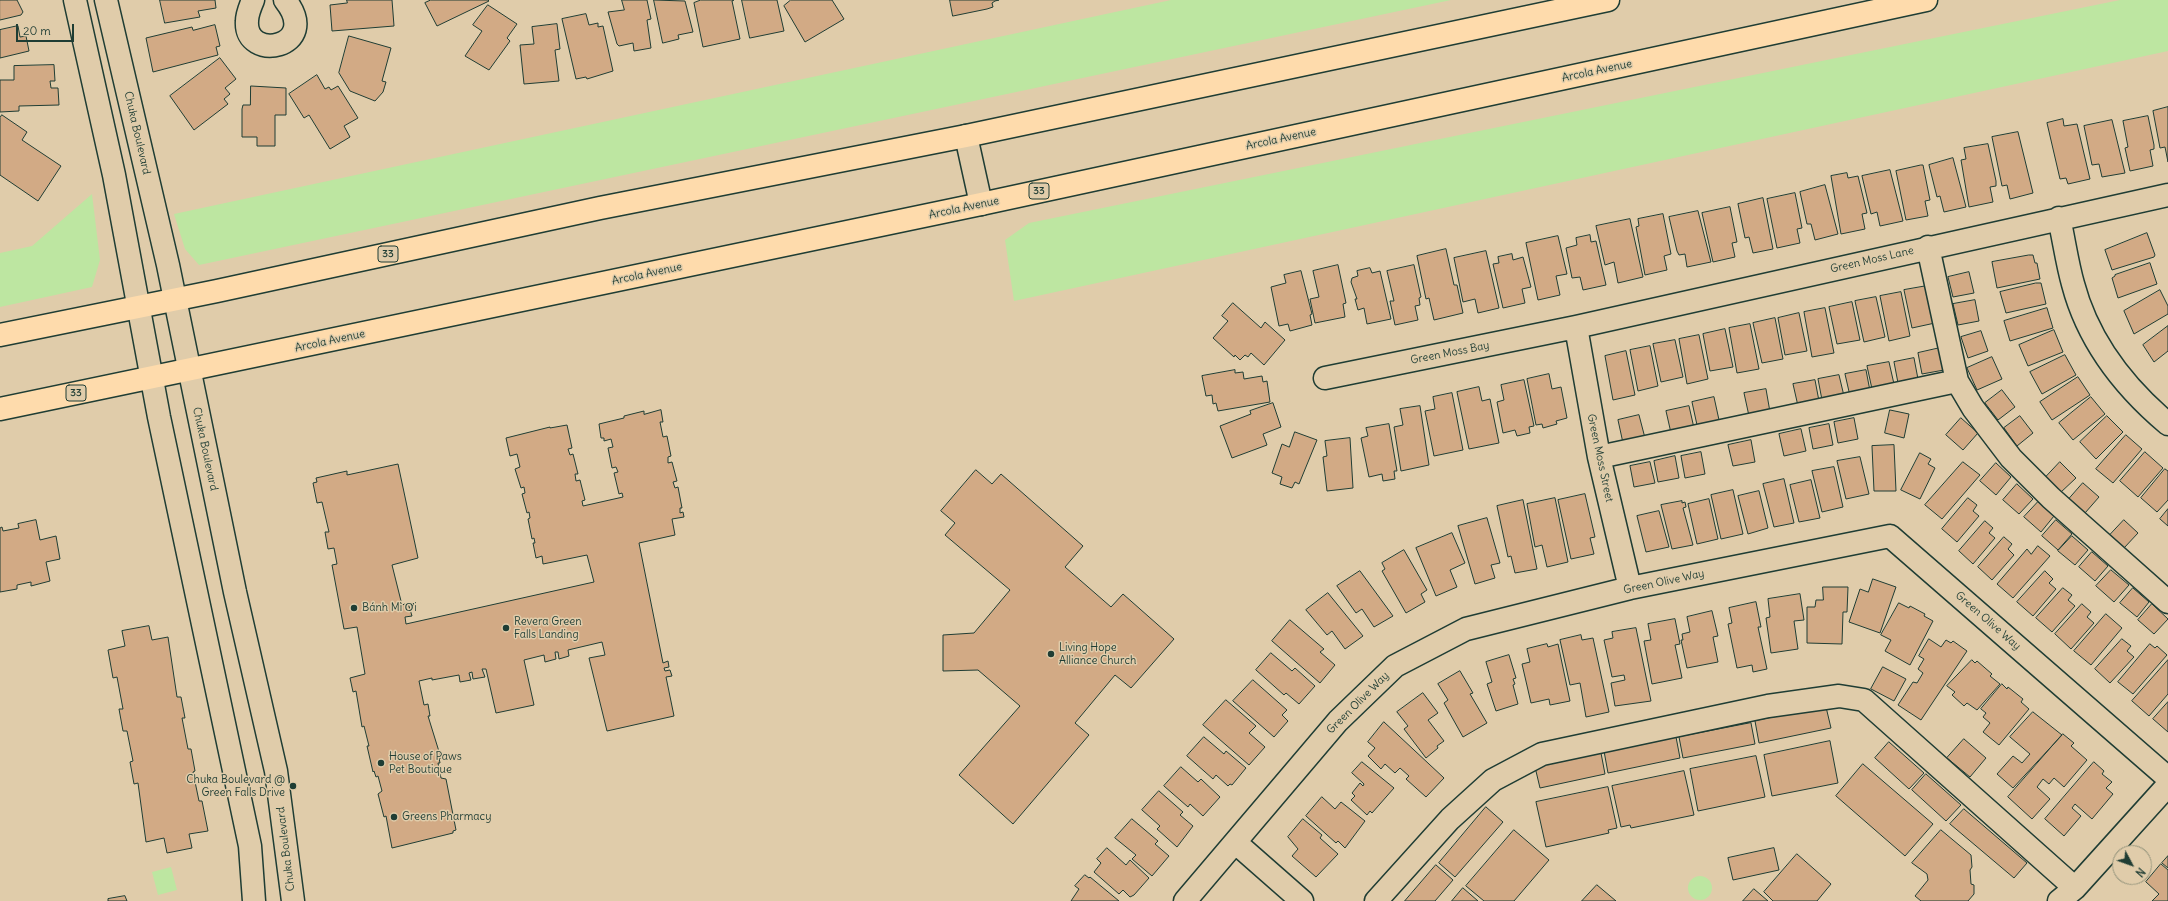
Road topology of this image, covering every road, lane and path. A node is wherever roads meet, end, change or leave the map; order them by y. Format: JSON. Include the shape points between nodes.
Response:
{"nodes":[{"id":1,"x":75,"y":0,"type":"edge"},
{"id":2,"x":106,"y":0,"type":"edge"},
{"id":3,"x":253,"y":0,"type":"edge"},
{"id":4,"x":285,"y":0,"type":"edge"},
{"id":5,"x":1608,"y":0,"type":"edge"},
{"id":6,"x":1926,"y":0,"type":"edge"},
{"id":7,"x":966,"y":136,"type":"junction"},
{"id":8,"x":2168,"y":195,"type":"edge"},
{"id":9,"x":981,"y":204,"type":"junction"},
{"id":10,"x":2059,"y":218,"type":"junction"},
{"id":11,"x":1928,"y":247,"type":"junction"},
{"id":12,"x":175,"y":299,"type":"junction"},
{"id":13,"x":138,"y":306,"type":"junction"},
{"id":14,"x":1576,"y":327,"type":"junction"},
{"id":15,"x":0,"y":335,"type":"edge"},
{"id":16,"x":189,"y":370,"type":"junction"},
{"id":17,"x":152,"y":378,"type":"junction"},
{"id":18,"x":1325,"y":378,"type":"dead end"},
{"id":19,"x":1956,"y":381,"type":"junction"},
{"id":20,"x":0,"y":409,"type":"edge"},
{"id":21,"x":2168,"y":424,"type":"edge"},
{"id":22,"x":1598,"y":457,"type":"junction"},
{"id":23,"x":1630,"y":588,"type":"junction"},
{"id":24,"x":2168,"y":602,"type":"edge"},
{"id":25,"x":2168,"y":778,"type":"edge"},
{"id":26,"x":2168,"y":785,"type":"edge"},
{"id":27,"x":1236,"y":843,"type":"junction"},
{"id":28,"x":2067,"y":894,"type":"edge"},
{"id":29,"x":254,"y":901,"type":"edge"},
{"id":30,"x":292,"y":901,"type":"edge"},
{"id":31,"x":1185,"y":901,"type":"edge"},
{"id":32,"x":1302,"y":901,"type":"edge"},
{"id":33,"x":1376,"y":901,"type":"edge"}],
"edges":[{"from":1,"to":13,"type":"street","via":[[114,175]]},
{"from":2,"to":12,"type":"street","name":"Chuka Boulevard"},
{"from":3,"to":4,"type":"street","via":[[247,22],[248,31],[259,44],[270,46],[283,44],[294,31],[294,14]]},
{"from":5,"to":7,"type":"main road","number":"33"},
{"from":6,"to":9,"type":"main road","name":"Arcola Avenue","number":"33"},
{"from":7,"to":9,"type":"street"},
{"from":7,"to":12,"type":"main road","number":"33","via":[[600,208]]},
{"from":8,"to":10,"type":"street","name":"Green Moss Lane"},
{"from":9,"to":16,"type":"main road","name":"Arcola Avenue","number":"33"},
{"from":10,"to":11,"type":"street","name":"Green Moss Lane"},
{"from":10,"to":21,"type":"street","via":[[2073,285],[2102,352],[2122,380],[2148,408]]},
{"from":11,"to":14,"type":"street","name":"Green Moss Lane"},
{"from":11,"to":19,"type":"street"},
{"from":12,"to":13,"type":"main road","number":"33"},
{"from":12,"to":16,"type":"street","name":"Chuka Boulevard"},
{"from":13,"to":15,"type":"main road","number":"33"},
{"from":13,"to":17,"type":"street"},
{"from":14,"to":18,"type":"street","name":"Green Moss Bay"},
{"from":14,"to":22,"type":"street","name":"Green Moss Street"},
{"from":16,"to":17,"type":"main road","name":"Arcola Avenue","number":"33"},
{"from":16,"to":30,"type":"street","name":"Chuka Boulevard","via":[[276,771]]},
{"from":17,"to":20,"type":"main road","name":"Arcola Avenue","number":"33"},
{"from":17,"to":29,"type":"street","via":[[195,594],[250,846]]},
{"from":19,"to":22,"type":"street"},
{"from":19,"to":24,"type":"street","via":[[2011,458],[2050,498]]},
{"from":22,"to":23,"type":"street","name":"Green Moss Street"},
{"from":23,"to":25,"type":"street","name":"Green Olive Way","via":[[1890,536]]},
{"from":23,"to":27,"type":"street","name":"Green Olive Way","via":[[1466,629],[1395,666],[1338,721]]},
{"from":26,"to":28,"type":"street"},
{"from":27,"to":31,"type":"street","name":"Green Olive Way"},
{"from":27,"to":32,"type":"street"},
{"from":28,"to":33,"type":"street","via":[[1864,700],[1839,696],[1768,706],[1542,754],[1493,780],[1450,819]]}]}
